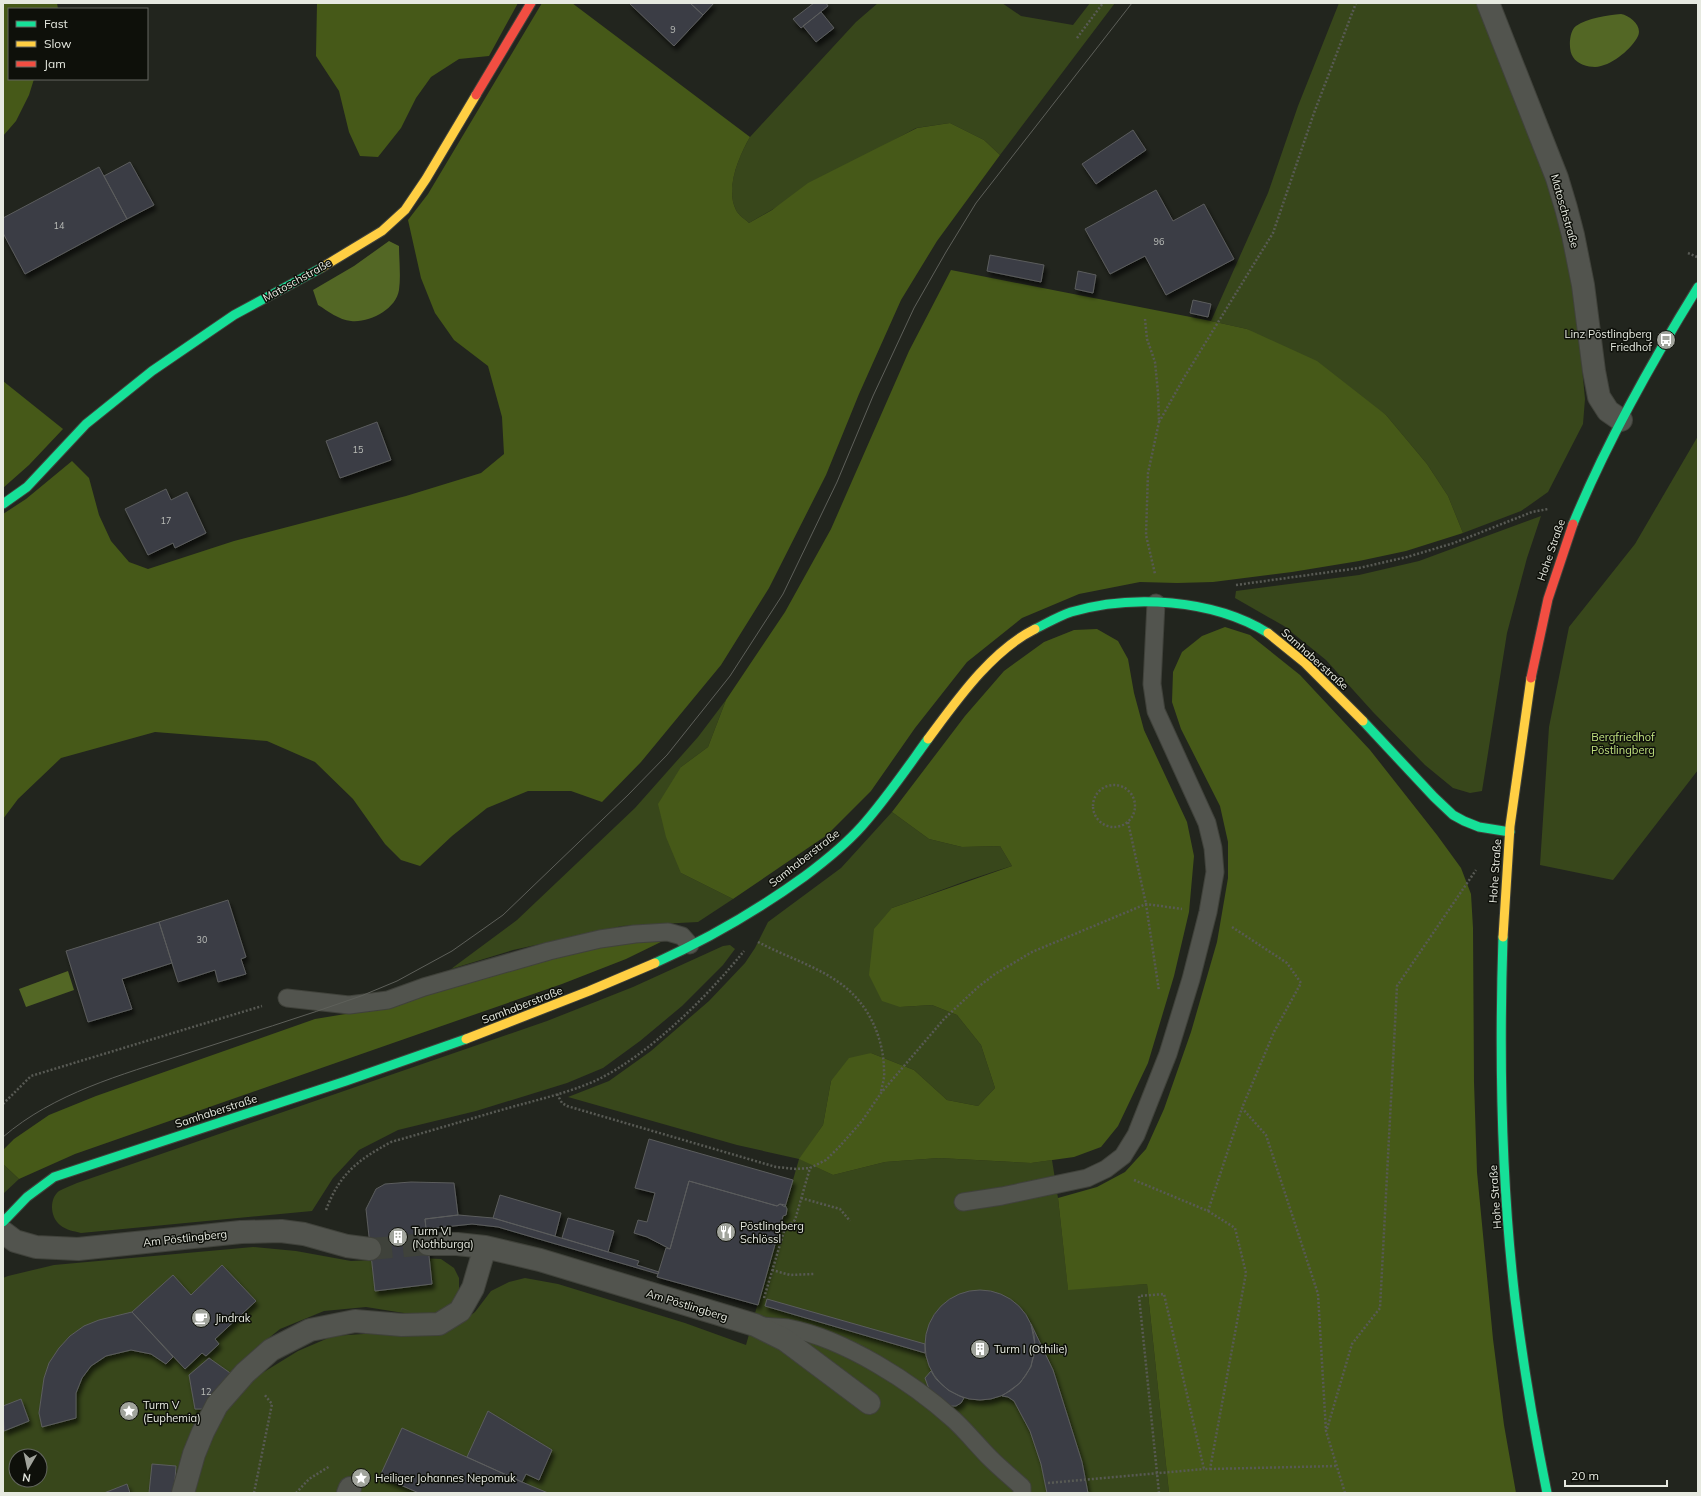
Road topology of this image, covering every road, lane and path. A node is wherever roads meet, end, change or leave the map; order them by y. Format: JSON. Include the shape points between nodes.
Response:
{"nodes":[{"id":1,"x":531,"y":3,"type":"edge"},
{"id":2,"x":1103,"y":3,"type":"edge"},
{"id":3,"x":1356,"y":3,"type":"edge"},
{"id":4,"x":1488,"y":3,"type":"edge"},
{"id":5,"x":1077,"y":38,"type":"dead end"},
{"id":6,"x":1688,"y":253,"type":"dead end"},
{"id":7,"x":1698,"y":258,"type":"edge"},
{"id":8,"x":1698,"y":287,"type":"edge"},
{"id":9,"x":1145,"y":319,"type":"dead end"},
{"id":10,"x":1621,"y":420,"type":"junction"},
{"id":11,"x":1159,"y":422,"type":"junction"},
{"id":12,"x":3,"y":504,"type":"edge"},
{"id":13,"x":1552,"y":509,"type":"dead end"},
{"id":14,"x":1230,"y":586,"type":"dead end"},
{"id":15,"x":1156,"y":603,"type":"junction"},
{"id":16,"x":1128,"y":822,"type":"junction"},
{"id":17,"x":1510,"y":832,"type":"junction"},
{"id":18,"x":1480,"y":866,"type":"dead end"},
{"id":19,"x":1146,"y":904,"type":"junction"},
{"id":20,"x":1208,"y":912,"type":"junction"},
{"id":21,"x":738,"y":920,"type":"junction"},
{"id":22,"x":752,"y":939,"type":"junction"},
{"id":23,"x":690,"y":945,"type":"junction"},
{"id":24,"x":288,"y":998,"type":"joint"},
{"id":25,"x":1160,"y":999,"type":"dead end"},
{"id":26,"x":881,"y":1092,"type":"junction"},
{"id":27,"x":557,"y":1094,"type":"junction"},
{"id":28,"x":3,"y":1104,"type":"edge"},
{"id":29,"x":1242,"y":1108,"type":"junction"},
{"id":30,"x":810,"y":1168,"type":"junction"},
{"id":31,"x":1106,"y":1169,"type":"junction"},
{"id":32,"x":801,"y":1198,"type":"junction"},
{"id":33,"x":963,"y":1202,"type":"dead end"},
{"id":34,"x":1208,"y":1211,"type":"junction"},
{"id":35,"x":850,"y":1221,"type":"dead end"},
{"id":36,"x":3,"y":1222,"type":"edge"},
{"id":37,"x":3,"y":1232,"type":"edge"},
{"id":38,"x":318,"y":1237,"type":"junction"},
{"id":39,"x":428,"y":1244,"type":"tunnel mouth"},
{"id":40,"x":485,"y":1246,"type":"junction"},
{"id":41,"x":370,"y":1249,"type":"tunnel mouth"},
{"id":42,"x":772,"y":1270,"type":"junction"},
{"id":43,"x":814,"y":1274,"type":"dead end"},
{"id":44,"x":758,"y":1315,"type":"junction"},
{"id":45,"x":262,"y":1393,"type":"dead end"},
{"id":46,"x":869,"y":1404,"type":"dead end"},
{"id":47,"x":1326,"y":1431,"type":"junction"},
{"id":48,"x":1337,"y":1466,"type":"junction"},
{"id":49,"x":323,"y":1468,"type":"dead end"},
{"id":50,"x":1204,"y":1469,"type":"junction"},
{"id":51,"x":1210,"y":1469,"type":"junction"},
{"id":52,"x":1157,"y":1474,"type":"junction"},
{"id":53,"x":1022,"y":1490,"type":"edge"},
{"id":54,"x":183,"y":1493,"type":"edge"},
{"id":55,"x":254,"y":1493,"type":"edge"},
{"id":56,"x":296,"y":1493,"type":"edge"},
{"id":57,"x":1159,"y":1493,"type":"edge"},
{"id":58,"x":1345,"y":1493,"type":"edge"},
{"id":59,"x":1547,"y":1493,"type":"edge"}],
"edges":[{"from":1,"to":12,"type":"street","name":"Matoschstraße","via":[[405,210],[382,231],[332,262],[234,315],[152,371],[86,424],[27,487]]},
{"from":2,"to":5,"type":"path"},
{"from":3,"to":11,"type":"path","via":[[1314,113],[1273,233]]},
{"from":4,"to":10,"type":"street","name":"Matoschstraße","via":[[1557,178],[1574,235],[1599,397],[1608,411]]},
{"from":6,"to":7,"type":"path"},
{"from":8,"to":10,"type":"street","name":"Hohe Straße"},
{"from":9,"to":11,"type":"path","via":[[1147,339],[1154,362]]},
{"from":10,"to":17,"type":"street","name":"Hohe Straße","via":[[1576,516],[1548,599],[1528,691]]},
{"from":11,"to":15,"type":"path","via":[[1148,473],[1146,535],[1155,573]]},
{"from":13,"to":14,"type":"path","via":[[1532,512],[1454,543],[1400,559],[1359,568]]},
{"from":15,"to":17,"type":"street","name":"Samhaberstraße","via":[[1209,609],[1242,619],[1275,637],[1316,673],[1444,808],[1473,826]]},
{"from":15,"to":20,"type":"lane","via":[[1152,684],[1156,710],[1207,823],[1215,872]]},
{"from":15,"to":21,"type":"street","name":"Samhaberstraße","via":[[1092,607],[1059,616],[1022,636],[988,666],[956,702],[859,829],[827,858]]},
{"from":16,"to":16,"type":"path","via":[[1136,806],[1131,792],[1112,785],[1099,791],[1093,802],[1098,821],[1110,827]]},
{"from":16,"to":19,"type":"path"},
{"from":17,"to":59,"type":"street","name":"Hohe Straße","via":[[1501,996],[1507,1199],[1521,1342]]},
{"from":18,"to":47,"type":"path","via":[[1397,986],[1380,1308],[1352,1344]]},
{"from":19,"to":20,"type":"path"},
{"from":19,"to":25,"type":"path"},
{"from":19,"to":26,"type":"path","via":[[1032,952],[995,974],[944,1019]]},
{"from":20,"to":29,"type":"path","via":[[1287,963],[1300,983],[1274,1032]]},
{"from":20,"to":31,"type":"lane","via":[[1168,1054],[1136,1135],[1122,1156]]},
{"from":21,"to":22,"type":"path"},
{"from":21,"to":23,"type":"street","name":"Samhaberstraße"},
{"from":22,"to":26,"type":"path","via":[[818,970],[845,987],[865,1008],[882,1046],[884,1072]]},
{"from":22,"to":27,"type":"path","via":[[724,976],[685,1015],[648,1045],[622,1065],[596,1080]]},
{"from":23,"to":24,"type":"lane","via":[[682,936],[668,932],[635,934],[549,951],[388,1000],[349,1005]]},
{"from":23,"to":36,"type":"street","name":"Samhaberstraße","via":[[626,977],[446,1048],[54,1176],[36,1187]]},
{"from":24,"to":28,"type":"path","via":[[31,1076]]},
{"from":26,"to":30,"type":"path","via":[[862,1121],[840,1146],[826,1160]]},
{"from":27,"to":30,"type":"path","via":[[564,1105],[776,1167]]},
{"from":27,"to":38,"type":"path","via":[[391,1142],[371,1153],[352,1167],[336,1186]]},
{"from":29,"to":34,"type":"path"},
{"from":29,"to":47,"type":"path","via":[[1266,1135],[1318,1294]]},
{"from":30,"to":32,"type":"path"},
{"from":31,"to":33,"type":"lane","via":[[1087,1178]]},
{"from":31,"to":34,"type":"path"},
{"from":32,"to":35,"type":"path","via":[[840,1209]]},
{"from":32,"to":42,"type":"path","via":[[795,1220],[785,1228]]},
{"from":34,"to":51,"type":"path","via":[[1235,1228],[1246,1273]]},
{"from":37,"to":38,"type":"street","name":"Am Pöstlingberg","via":[[15,1241],[36,1247],[78,1249],[241,1232],[282,1231]]},
{"from":38,"to":41,"type":"street","name":"Am Pöstlingberg","via":[[347,1246]]},
{"from":39,"to":40,"type":"street","name":"Am Pöstlingberg"},
{"from":40,"to":44,"type":"street","name":"Am Pöstlingberg"},
{"from":40,"to":54,"type":"street","via":[[474,1288],[460,1311],[439,1324],[402,1325],[355,1321],[310,1330],[271,1350],[245,1373],[217,1405],[194,1454]]},
{"from":42,"to":43,"type":"path","via":[[790,1275]]},
{"from":42,"to":44,"type":"path"},
{"from":44,"to":46,"type":"street","name":"Am Pöstlingberg","via":[[785,1340]]},
{"from":44,"to":53,"type":"lane","via":[[788,1328],[830,1341],[868,1359],[932,1401]]},
{"from":45,"to":55,"type":"path","via":[[272,1404]]},
{"from":47,"to":48,"type":"path"},
{"from":48,"to":51,"type":"path"},
{"from":48,"to":58,"type":"path"},
{"from":49,"to":56,"type":"path"},
{"from":50,"to":51,"type":"path"},
{"from":50,"to":52,"type":"path"},
{"from":50,"to":52,"type":"path","via":[[1164,1294],[1139,1296]]},
{"from":52,"to":53,"type":"path","via":[[1085,1478]]},
{"from":52,"to":57,"type":"path"}]}
